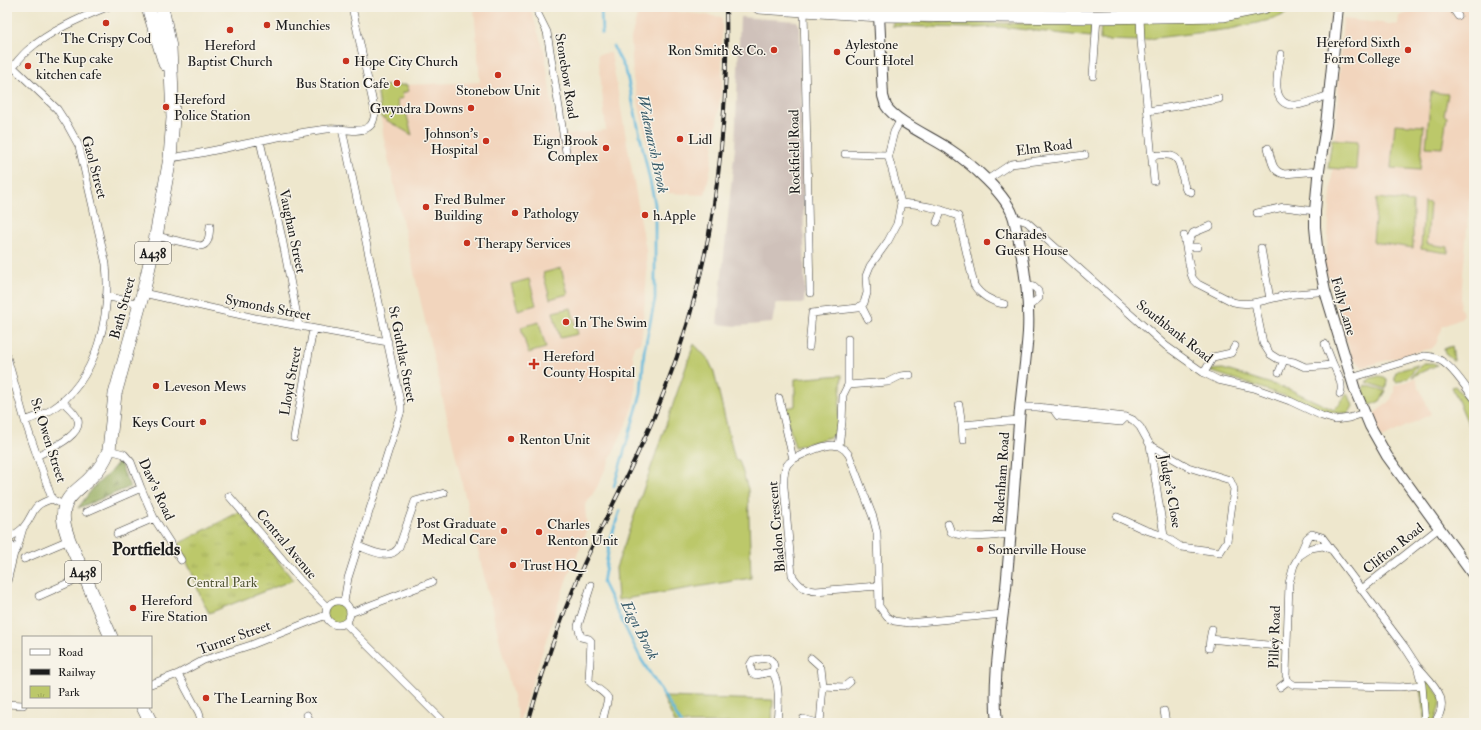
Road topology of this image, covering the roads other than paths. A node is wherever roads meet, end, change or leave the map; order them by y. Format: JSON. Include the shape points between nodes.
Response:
{"nodes":[{"id":1,"x":107,"y":7,"type":"edge"},
{"id":2,"x":148,"y":7,"type":"edge"},
{"id":3,"x":162,"y":7,"type":"edge"},
{"id":4,"x":352,"y":7,"type":"edge"},
{"id":5,"x":536,"y":7,"type":"edge"},
{"id":6,"x":760,"y":7,"type":"edge"},
{"id":7,"x":1264,"y":7,"type":"edge"},
{"id":8,"x":1338,"y":7,"type":"edge"},
{"id":9,"x":1452,"y":7,"type":"edge"},
{"id":10,"x":776,"y":8,"type":"edge"},
{"id":11,"x":801,"y":9,"type":"edge"},
{"id":12,"x":887,"y":12,"type":"edge"},
{"id":13,"x":1458,"y":16,"type":"dead end"},
{"id":14,"x":1097,"y":17,"type":"junction"},
{"id":15,"x":1140,"y":17,"type":"junction"},
{"id":16,"x":1281,"y":54,"type":"dead end"},
{"id":17,"x":13,"y":67,"type":"junction"},
{"id":18,"x":7,"y":73,"type":"edge"},
{"id":19,"x":1093,"y":76,"type":"dead end"},
{"id":20,"x":172,"y":89,"type":"junction"},
{"id":21,"x":1329,"y":95,"type":"junction"},
{"id":22,"x":1219,"y":99,"type":"dead end"},
{"id":23,"x":1148,"y":111,"type":"junction"},
{"id":24,"x":901,"y":119,"type":"junction"},
{"id":25,"x":342,"y":129,"type":"junction"},
{"id":26,"x":260,"y":141,"type":"junction"},
{"id":27,"x":1268,"y":148,"type":"dead end"},
{"id":28,"x":566,"y":152,"type":"dead end"},
{"id":29,"x":845,"y":154,"type":"dead end"},
{"id":30,"x":888,"y":155,"type":"junction"},
{"id":31,"x":1085,"y":155,"type":"dead end"},
{"id":32,"x":1152,"y":156,"type":"junction"},
{"id":33,"x":170,"y":158,"type":"junction"},
{"id":34,"x":1319,"y":171,"type":"junction"},
{"id":35,"x":987,"y":180,"type":"junction"},
{"id":36,"x":1154,"y":181,"type":"dead end"},
{"id":37,"x":1191,"y":192,"type":"dead end"},
{"id":38,"x":901,"y":203,"type":"junction"},
{"id":39,"x":942,"y":210,"type":"junction"},
{"id":40,"x":1315,"y":211,"type":"junction"},
{"id":41,"x":1257,"y":213,"type":"dead end"},
{"id":42,"x":1013,"y":217,"type":"junction"},
{"id":43,"x":937,"y":222,"type":"dead end"},
{"id":44,"x":210,"y":226,"type":"dead end"},
{"id":45,"x":1210,"y":226,"type":"dead end"},
{"id":46,"x":1038,"y":231,"type":"junction"},
{"id":47,"x":156,"y":236,"type":"junction"},
{"id":48,"x":1018,"y":236,"type":"junction"},
{"id":49,"x":1184,"y":236,"type":"dead end"},
{"id":50,"x":1186,"y":247,"type":"junction"},
{"id":51,"x":1197,"y":247,"type":"dead end"},
{"id":52,"x":1261,"y":248,"type":"dead end"},
{"id":53,"x":1325,"y":291,"type":"junction"},
{"id":54,"x":810,"y":293,"type":"dead end"},
{"id":55,"x":106,"y":296,"type":"junction"},
{"id":56,"x":141,"y":299,"type":"junction"},
{"id":57,"x":1270,"y":299,"type":"junction"},
{"id":58,"x":1255,"y":303,"type":"junction"},
{"id":59,"x":1004,"y":304,"type":"dead end"},
{"id":60,"x":860,"y":308,"type":"junction"},
{"id":61,"x":868,"y":319,"type":"dead end"},
{"id":62,"x":299,"y":326,"type":"junction"},
{"id":63,"x":313,"y":329,"type":"junction"},
{"id":64,"x":848,"y":339,"type":"dead end"},
{"id":65,"x":388,"y":342,"type":"junction"},
{"id":66,"x":1325,"y":344,"type":"dead end"},
{"id":67,"x":1234,"y":346,"type":"dead end"},
{"id":68,"x":810,"y":347,"type":"dead end"},
{"id":69,"x":7,"y":357,"type":"edge"},
{"id":70,"x":1284,"y":360,"type":"junction"},
{"id":71,"x":1332,"y":364,"type":"junction"},
{"id":72,"x":1204,"y":372,"type":"junction"},
{"id":73,"x":1279,"y":372,"type":"dead end"},
{"id":74,"x":910,"y":375,"type":"dead end"},
{"id":75,"x":1351,"y":378,"type":"junction"},
{"id":76,"x":10,"y":380,"type":"edge"},
{"id":77,"x":848,"y":385,"type":"junction"},
{"id":78,"x":1340,"y":394,"type":"dead end"},
{"id":79,"x":779,"y":398,"type":"dead end"},
{"id":80,"x":1474,"y":398,"type":"edge"},
{"id":81,"x":62,"y":401,"type":"junction"},
{"id":82,"x":959,"y":405,"type":"dead end"},
{"id":83,"x":1021,"y":407,"type":"junction"},
{"id":84,"x":1364,"y":413,"type":"junction"},
{"id":85,"x":1019,"y":420,"type":"junction"},
{"id":86,"x":25,"y":421,"type":"junction"},
{"id":87,"x":962,"y":425,"type":"junction"},
{"id":88,"x":294,"y":438,"type":"dead end"},
{"id":89,"x":964,"y":440,"type":"dead end"},
{"id":90,"x":1150,"y":445,"type":"junction"},
{"id":91,"x":839,"y":446,"type":"junction"},
{"id":92,"x":109,"y":450,"type":"junction"},
{"id":93,"x":37,"y":456,"type":"junction"},
{"id":94,"x":793,"y":459,"type":"junction"},
{"id":95,"x":141,"y":488,"type":"junction"},
{"id":96,"x":444,"y":493,"type":"dead end"},
{"id":97,"x":229,"y":496,"type":"dead end"},
{"id":98,"x":52,"y":499,"type":"junction"},
{"id":99,"x":65,"y":506,"type":"junction"},
{"id":100,"x":86,"y":512,"type":"dead end"},
{"id":101,"x":1117,"y":517,"type":"dead end"},
{"id":102,"x":154,"y":518,"type":"junction"},
{"id":103,"x":948,"y":524,"type":"dead end"},
{"id":104,"x":23,"y":528,"type":"junction"},
{"id":105,"x":1440,"y":528,"type":"junction"},
{"id":106,"x":117,"y":534,"type":"dead end"},
{"id":107,"x":1011,"y":534,"type":"junction"},
{"id":108,"x":1164,"y":536,"type":"junction"},
{"id":109,"x":7,"y":539,"type":"edge"},
{"id":110,"x":69,"y":540,"type":"junction"},
{"id":111,"x":7,"y":542,"type":"edge"},
{"id":112,"x":358,"y":546,"type":"junction"},
{"id":113,"x":1332,"y":550,"type":"junction"},
{"id":114,"x":14,"y":553,"type":"junction"},
{"id":115,"x":1299,"y":556,"type":"junction"},
{"id":116,"x":24,"y":559,"type":"dead end"},
{"id":117,"x":181,"y":560,"type":"dead end"},
{"id":118,"x":84,"y":576,"type":"junction"},
{"id":119,"x":1474,"y":576,"type":"edge"},
{"id":120,"x":7,"y":582,"type":"edge"},
{"id":121,"x":432,"y":582,"type":"dead end"},
{"id":122,"x":591,"y":586,"type":"dead end"},
{"id":123,"x":878,"y":586,"type":"junction"},
{"id":124,"x":1362,"y":589,"type":"junction"},
{"id":125,"x":39,"y":596,"type":"dead end"},
{"id":126,"x":344,"y":602,"type":"junction"},
{"id":127,"x":327,"y":607,"type":"junction"},
{"id":128,"x":350,"y":613,"type":"junction"},
{"id":129,"x":1003,"y":614,"type":"junction"},
{"id":130,"x":326,"y":615,"type":"junction"},
{"id":131,"x":345,"y":623,"type":"junction"},
{"id":132,"x":1212,"y":629,"type":"dead end"},
{"id":133,"x":110,"y":636,"type":"edge"},
{"id":134,"x":1210,"y":638,"type":"junction"},
{"id":135,"x":1286,"y":647,"type":"junction"},
{"id":136,"x":1209,"y":648,"type":"dead end"},
{"id":137,"x":811,"y":658,"type":"dead end"},
{"id":138,"x":1417,"y":666,"type":"junction"},
{"id":139,"x":772,"y":672,"type":"dead end"},
{"id":140,"x":178,"y":674,"type":"junction"},
{"id":141,"x":1288,"y":681,"type":"junction"},
{"id":142,"x":850,"y":682,"type":"dead end"},
{"id":143,"x":152,"y":684,"type":"edge"},
{"id":144,"x":1422,"y":685,"type":"junction"},
{"id":145,"x":823,"y":686,"type":"junction"},
{"id":146,"x":1280,"y":687,"type":"dead end"},
{"id":147,"x":7,"y":704,"type":"edge"},
{"id":148,"x":22,"y":705,"type":"edge"},
{"id":149,"x":143,"y":708,"type":"edge"},
{"id":150,"x":1164,"y":711,"type":"dead end"},
{"id":151,"x":307,"y":715,"type":"dead end"},
{"id":152,"x":803,"y":719,"type":"dead end"},
{"id":153,"x":150,"y":723,"type":"edge"},
{"id":154,"x":202,"y":723,"type":"edge"},
{"id":155,"x":311,"y":723,"type":"edge"},
{"id":156,"x":445,"y":723,"type":"edge"},
{"id":157,"x":602,"y":723,"type":"edge"},
{"id":158,"x":777,"y":723,"type":"edge"},
{"id":159,"x":819,"y":723,"type":"edge"},
{"id":160,"x":997,"y":723,"type":"edge"},
{"id":161,"x":1166,"y":723,"type":"edge"},
{"id":162,"x":1425,"y":723,"type":"edge"},
{"id":163,"x":1434,"y":723,"type":"edge"}],
"edges":[{"from":1,"to":17,"type":"street","via":[[46,37],[27,51]]},
{"from":2,"to":20,"type":"highway","number":"A438"},
{"from":3,"to":20,"type":"highway","name":"Bath Street","number":"A438","via":[[170,47]]},
{"from":4,"to":25,"type":"street","via":[[375,112],[368,128]]},
{"from":5,"to":28,"type":"street","name":"Stonebow Road","via":[[547,32]]},
{"from":6,"to":10,"type":"highway"},
{"from":7,"to":15,"type":"highway","via":[[1224,14]]},
{"from":8,"to":21,"type":"street","name":"Folly Lane"},
{"from":9,"to":13,"type":"street"},
{"from":10,"to":11,"type":"highway"},
{"from":11,"to":12,"type":"highway"},
{"from":11,"to":54,"type":"street","name":"Rockfield Road"},
{"from":12,"to":14,"type":"highway","via":[[1059,13]]},
{"from":12,"to":24,"type":"street","via":[[883,96],[887,106]]},
{"from":14,"to":15,"type":"highway"},
{"from":14,"to":19,"type":"street"},
{"from":15,"to":23,"type":"street"},
{"from":16,"to":21,"type":"street","via":[[1277,92],[1285,102],[1296,105]]},
{"from":17,"to":18,"type":"street"},
{"from":17,"to":55,"type":"street","name":"Gaol Street","via":[[57,109],[78,146],[106,264]]},
{"from":20,"to":33,"type":"highway","name":"Bath Street","number":"A438"},
{"from":21,"to":34,"type":"street","name":"Folly Lane"},
{"from":22,"to":23,"type":"street"},
{"from":23,"to":32,"type":"street"},
{"from":24,"to":30,"type":"street","via":[[894,132]]},
{"from":24,"to":35,"type":"street","via":[[950,149]]},
{"from":25,"to":26,"type":"street","via":[[329,128]]},
{"from":25,"to":65,"type":"street","name":"St Guthlac Street"},
{"from":26,"to":33,"type":"street"},
{"from":26,"to":62,"type":"street","name":"Vaughan Street"},
{"from":27,"to":34,"type":"street","via":[[1274,169],[1278,173]]},
{"from":29,"to":30,"type":"street"},
{"from":30,"to":38,"type":"street"},
{"from":31,"to":35,"type":"street","name":"Elm Road","via":[[1011,164]]},
{"from":32,"to":36,"type":"street"},
{"from":32,"to":37,"type":"street","via":[[1164,154],[1176,158],[1180,164],[1186,190]]},
{"from":33,"to":47,"type":"highway","name":"Bath Street","number":"A438"},
{"from":34,"to":40,"type":"street","name":"Folly Lane"},
{"from":35,"to":42,"type":"street"},
{"from":38,"to":39,"type":"street","via":[[922,204]]},
{"from":38,"to":60,"type":"street","via":[[897,224],[866,276],[867,293]]},
{"from":39,"to":43,"type":"street"},
{"from":39,"to":59,"type":"street","via":[[958,216],[976,289],[989,299]]},
{"from":40,"to":41,"type":"street","via":[[1284,207]]},
{"from":40,"to":53,"type":"street","name":"Folly Lane","via":[[1318,257]]},
{"from":42,"to":46,"type":"street","name":"Southbank Road","via":[[1027,222]]},
{"from":42,"to":48,"type":"street","name":"Bodenham Road"},
{"from":44,"to":47,"type":"street","via":[[207,243],[204,246]]},
{"from":45,"to":50,"type":"street","via":[[1193,233]]},
{"from":46,"to":48,"type":"street"},
{"from":46,"to":72,"type":"street","name":"Southbank Road","via":[[1166,346]]},
{"from":47,"to":56,"type":"highway","name":"Bath Street","number":"A438"},
{"from":48,"to":83,"type":"street","name":"Bodenham Road","via":[[1027,285],[1028,307]]},
{"from":49,"to":50,"type":"street"},
{"from":50,"to":51,"type":"street"},
{"from":50,"to":58,"type":"street","via":[[1191,274],[1198,284],[1238,304]]},
{"from":52,"to":57,"type":"street"},
{"from":53,"to":57,"type":"street"},
{"from":53,"to":75,"type":"street","name":"Folly Lane"},
{"from":55,"to":56,"type":"street","name":"Symonds Street"},
{"from":55,"to":81,"type":"street","name":"Gaol Street","via":[[100,339],[79,382]]},
{"from":56,"to":62,"type":"street","name":"Symonds Street","via":[[175,301]]},
{"from":56,"to":92,"type":"highway","name":"Bath Street","number":"A438","via":[[115,394]]},
{"from":57,"to":58,"type":"street"},
{"from":58,"to":70,"type":"street","via":[[1263,343],[1270,354]]},
{"from":60,"to":61,"type":"street"},
{"from":60,"to":68,"type":"street","via":[[812,313]]},
{"from":62,"to":63,"type":"street","name":"Symonds Street"},
{"from":63,"to":65,"type":"street","name":"Symonds Street"},
{"from":63,"to":88,"type":"street","name":"Lloyd Street"},
{"from":64,"to":77,"type":"street"},
{"from":65,"to":112,"type":"street","name":"St Guthlac Street","via":[[401,411]]},
{"from":66,"to":71,"type":"street"},
{"from":67,"to":72,"type":"street","via":[[1231,353],[1213,357]]},
{"from":69,"to":76,"type":"street","name":"St. Owen Street"},
{"from":70,"to":71,"type":"street","via":[[1306,367]]},
{"from":70,"to":73,"type":"street"},
{"from":71,"to":78,"type":"street","via":[[1339,378]]},
{"from":72,"to":84,"type":"street","name":"Southbank Road","via":[[1218,380],[1254,388],[1335,420]]},
{"from":74,"to":77,"type":"street","via":[[900,376],[888,382]]},
{"from":75,"to":80,"type":"street","via":[[1431,356],[1449,366]]},
{"from":75,"to":84,"type":"street","name":"Folly Lane"},
{"from":76,"to":86,"type":"street","name":"St. Owen Street"},
{"from":77,"to":91,"type":"street","via":[[843,394]]},
{"from":79,"to":94,"type":"street"},
{"from":81,"to":86,"type":"street","name":"Gaol Street"},
{"from":81,"to":93,"type":"street","via":[[76,415],[79,425],[77,430],[74,435]]},
{"from":82,"to":87,"type":"street"},
{"from":83,"to":85,"type":"street","name":"Bodenham Road"},
{"from":83,"to":90,"type":"street","name":"Judge's Close","via":[[1053,409],[1058,416],[1121,422],[1126,417],[1140,427]]},
{"from":84,"to":105,"type":"street","name":"Folly Lane","via":[[1387,456]]},
{"from":85,"to":87,"type":"street"},
{"from":85,"to":107,"type":"street","name":"Bodenham Road"},
{"from":86,"to":93,"type":"street","name":"St. Owen Street"},
{"from":87,"to":89,"type":"street"},
{"from":90,"to":108,"type":"street","name":"Judge's Close"},
{"from":90,"to":108,"type":"street","name":"Judge's Close","via":[[1188,467],[1230,480],[1234,489],[1227,541],[1220,552],[1181,547]]},
{"from":91,"to":94,"type":"street","via":[[826,446]]},
{"from":91,"to":123,"type":"street","via":[[849,455],[874,522],[879,564]]},
{"from":92,"to":95,"type":"street","name":"Daw's Road","via":[[129,458]]},
{"from":92,"to":99,"type":"highway","name":"Bath Street","number":"A438","via":[[97,471],[73,494]]},
{"from":93,"to":98,"type":"street","name":"St. Owen Street"},
{"from":94,"to":123,"type":"street","name":"Bladon Crescent","via":[[784,473],[784,487],[792,575],[798,584],[807,590],[816,591]]},
{"from":95,"to":100,"type":"street"},
{"from":95,"to":102,"type":"street","name":"Daw's Road"},
{"from":96,"to":112,"type":"street","via":[[415,501],[396,552],[382,554]]},
{"from":97,"to":127,"type":"street","name":"Central Avenue","via":[[300,580]]},
{"from":98,"to":99,"type":"street","name":"St. Owen Street"},
{"from":98,"to":104,"type":"street","via":[[40,502]]},
{"from":99,"to":110,"type":"highway","number":"A438","via":[[64,524]]},
{"from":101,"to":108,"type":"street"},
{"from":102,"to":106,"type":"street"},
{"from":102,"to":117,"type":"street","name":"Daw's Road"},
{"from":103,"to":107,"type":"street","via":[[951,532],[958,536]]},
{"from":104,"to":109,"type":"street"},
{"from":104,"to":114,"type":"street"},
{"from":105,"to":119,"type":"street","name":"Folly Lane"},
{"from":105,"to":124,"type":"street","name":"Clifton Road"},
{"from":107,"to":129,"type":"street","name":"Bodenham Road"},
{"from":110,"to":116,"type":"street"},
{"from":110,"to":118,"type":"highway","number":"A438"},
{"from":111,"to":114,"type":"street"},
{"from":112,"to":126,"type":"street","name":"St Guthlac Street","via":[[345,586]]},
{"from":113,"to":115,"type":"street","via":[[1323,546],[1311,548]]},
{"from":113,"to":115,"type":"street","name":"Pilley Road","via":[[1322,537],[1312,534],[1307,538]]},
{"from":113,"to":124,"type":"street","name":"Pilley Road"},
{"from":114,"to":120,"type":"street"},
{"from":115,"to":135,"type":"street","name":"Pilley Road","via":[[1289,583]]},
{"from":118,"to":125,"type":"street"},
{"from":118,"to":133,"type":"highway","number":"A438"},
{"from":121,"to":128,"type":"street"},
{"from":122,"to":157,"type":"street","via":[[578,626],[581,637],[591,641],[589,681],[592,686],[605,692],[608,698]]},
{"from":123,"to":129,"type":"street","via":[[879,606],[887,617],[894,621],[909,623]]},
{"from":124,"to":138,"type":"street","name":"Pilley Road"},
{"from":126,"to":127,"type":"street","via":[[332,602]]},
{"from":126,"to":128,"type":"street"},
{"from":127,"to":130,"type":"street"},
{"from":128,"to":131,"type":"street"},
{"from":129,"to":160,"type":"street","name":"Bodenham Road","via":[[996,680]]},
{"from":130,"to":131,"type":"street","via":[[333,624]]},
{"from":130,"to":140,"type":"street","name":"Turner Street","via":[[251,645],[204,660]]},
{"from":131,"to":156,"type":"street"},
{"from":132,"to":134,"type":"street"},
{"from":134,"to":135,"type":"street"},
{"from":134,"to":136,"type":"street"},
{"from":135,"to":141,"type":"street","name":"Pilley Road"},
{"from":137,"to":145,"type":"street","via":[[822,667]]},
{"from":138,"to":144,"type":"street","name":"Pilley Road"},
{"from":138,"to":163,"type":"street","name":"Pilley Road","via":[[1442,699],[1442,710]]},
{"from":139,"to":158,"type":"street","via":[[778,695]]},
{"from":140,"to":143,"type":"street","name":"Turner Street"},
{"from":140,"to":154,"type":"street"},
{"from":141,"to":144,"type":"street","name":"Pilley Road","via":[[1294,685]]},
{"from":141,"to":146,"type":"street"},
{"from":142,"to":145,"type":"street","via":[[844,687]]},
{"from":144,"to":162,"type":"street","name":"Pilley Road"},
{"from":145,"to":159,"type":"street"},
{"from":147,"to":148,"type":"street"},
{"from":149,"to":153,"type":"highway"},
{"from":150,"to":161,"type":"street"},
{"from":151,"to":155,"type":"street"},
{"from":152,"to":159,"type":"street"}]}
